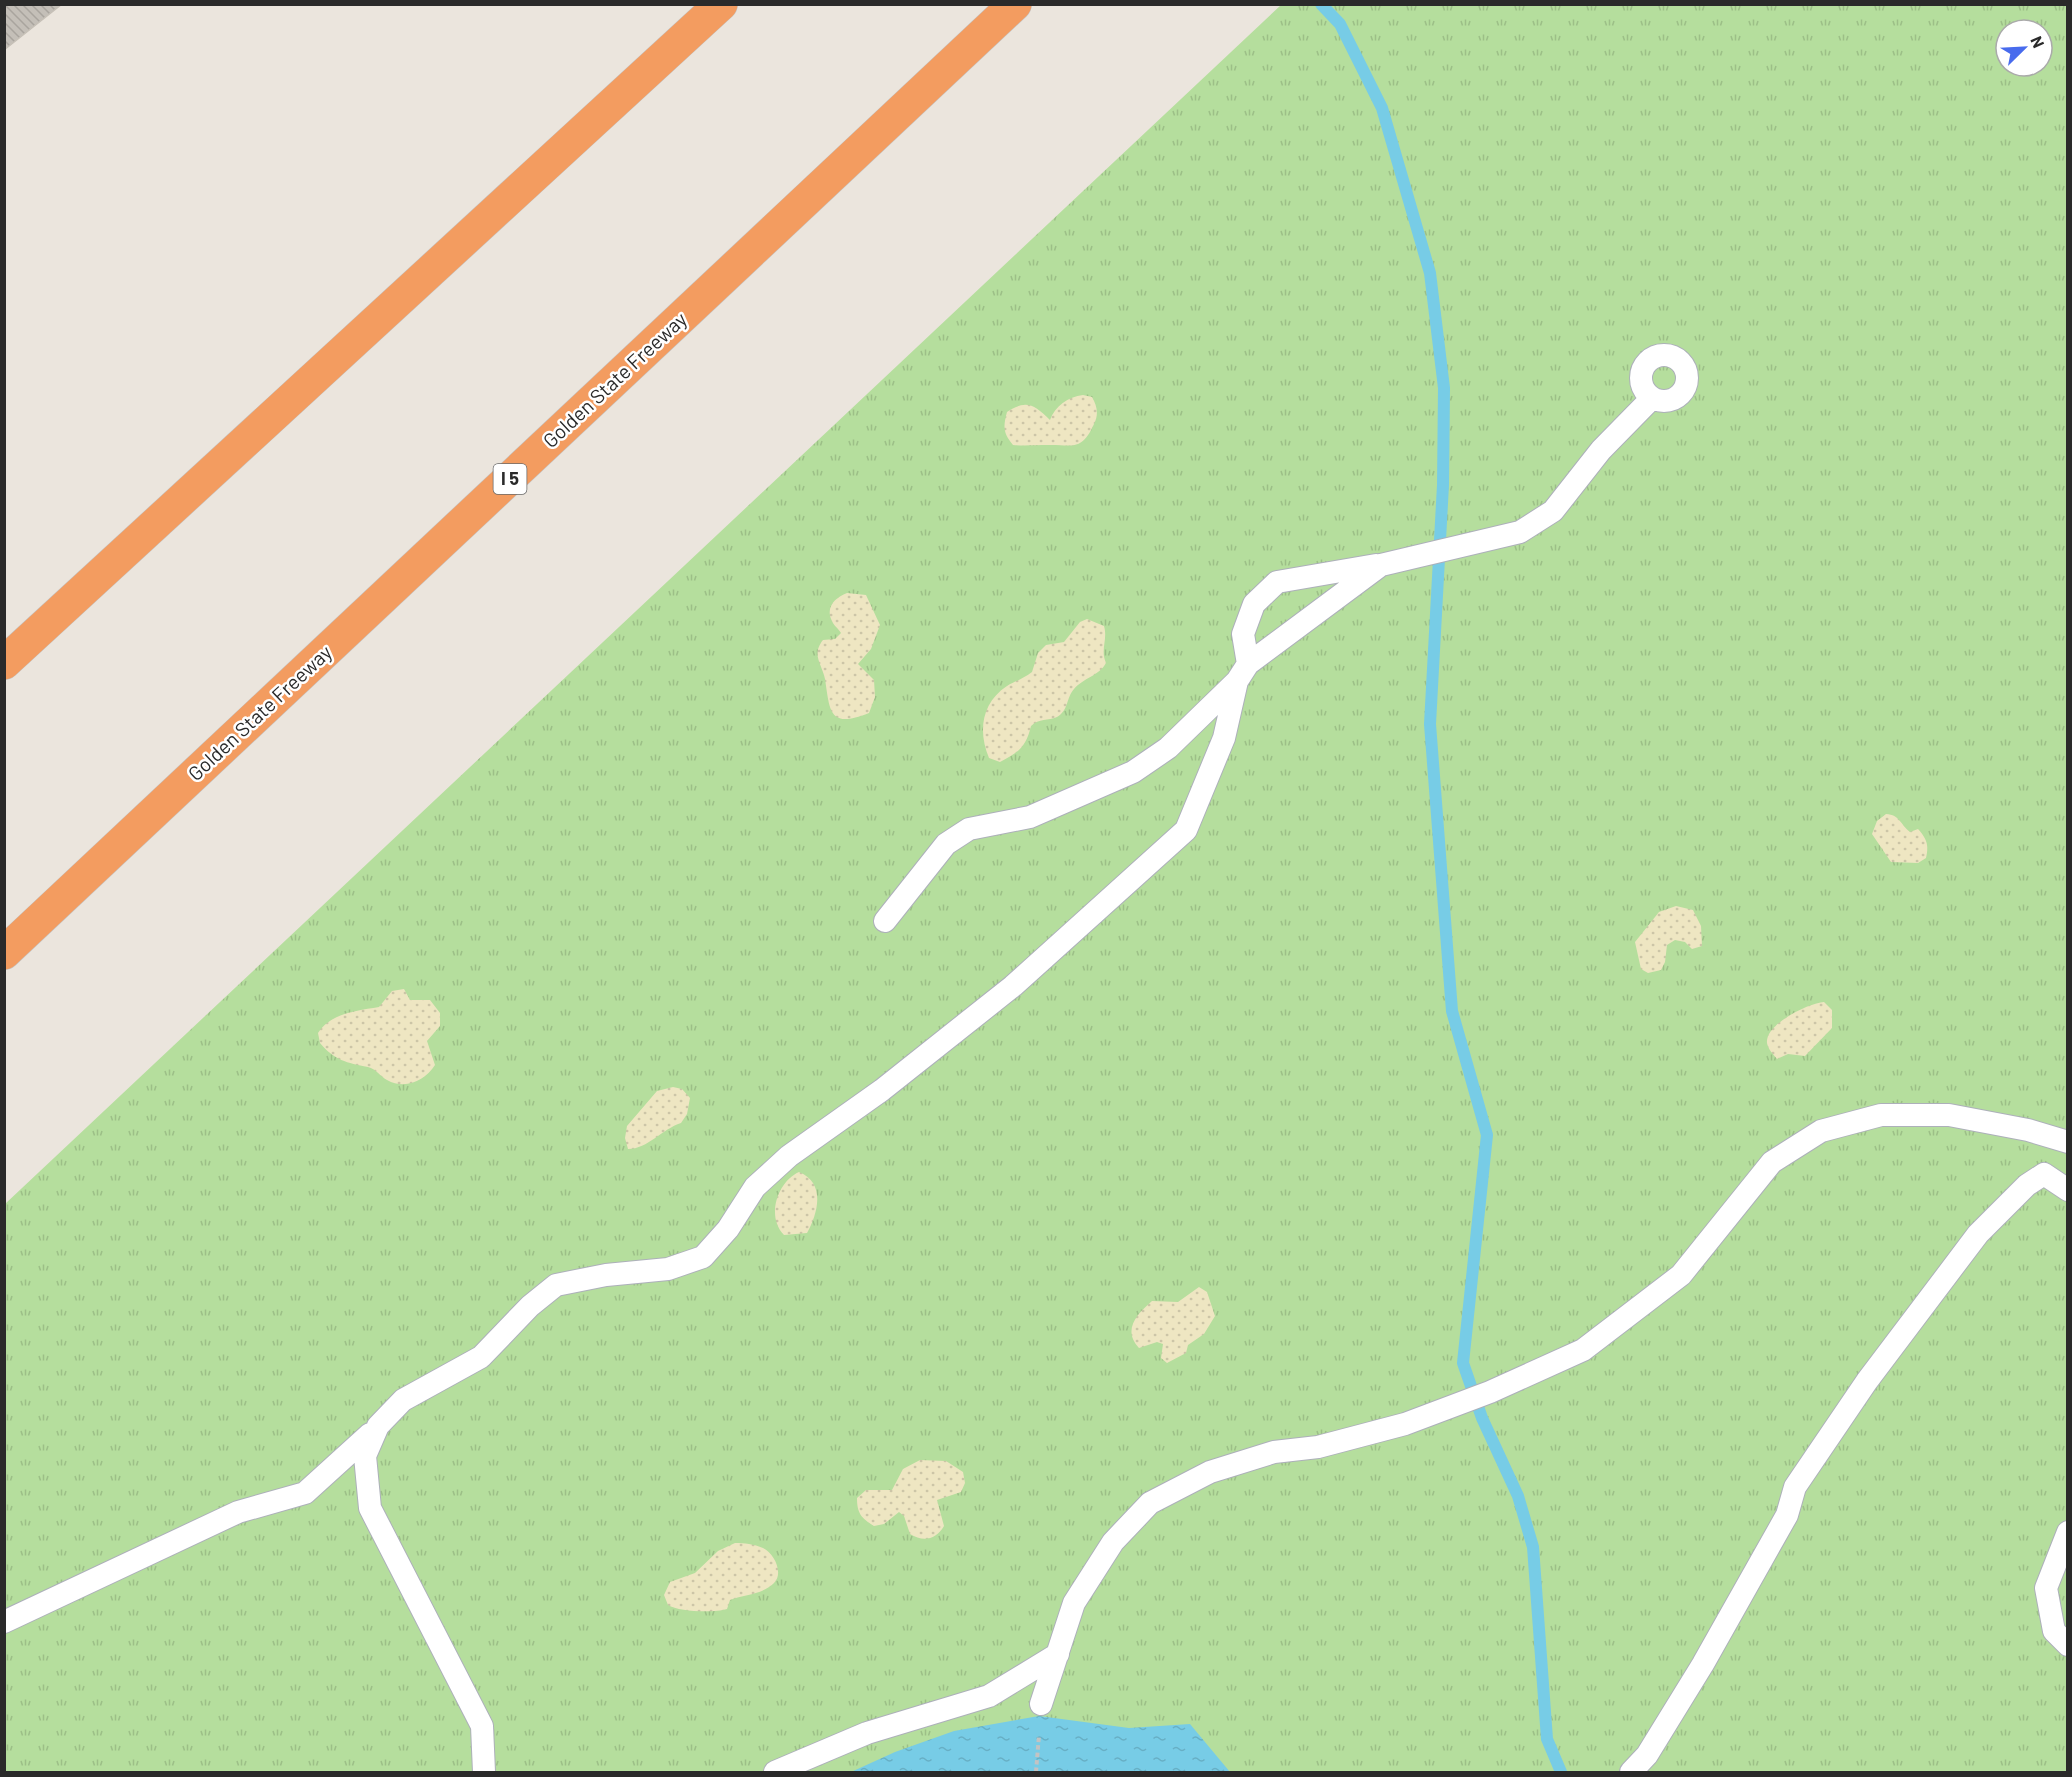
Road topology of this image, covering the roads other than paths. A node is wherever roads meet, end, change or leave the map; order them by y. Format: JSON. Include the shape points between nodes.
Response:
{"nodes":[{"id":1,"x":721,"y":4,"type":"edge"},
{"id":2,"x":1015,"y":4,"type":"edge"},
{"id":3,"x":1653,"y":398,"type":"dead end"},
{"id":4,"x":1381,"y":565,"type":"junction"},
{"id":5,"x":4,"y":663,"type":"edge"},
{"id":6,"x":1242,"y":672,"type":"junction"},
{"id":7,"x":885,"y":921,"type":"dead end"},
{"id":8,"x":4,"y":953,"type":"edge"},
{"id":9,"x":2061,"y":1140,"type":"edge"},
{"id":10,"x":2044,"y":1174,"type":"junction"},
{"id":11,"x":2067,"y":1190,"type":"edge"},
{"id":12,"x":378,"y":1426,"type":"junction"},
{"id":13,"x":2067,"y":1532,"type":"edge"},
{"id":14,"x":4,"y":1622,"type":"edge"},
{"id":15,"x":2067,"y":1645,"type":"edge"},
{"id":16,"x":1058,"y":1654,"type":"junction"},
{"id":17,"x":1041,"y":1704,"type":"dead end"},
{"id":18,"x":484,"y":1773,"type":"edge"},
{"id":19,"x":775,"y":1773,"type":"edge"},
{"id":20,"x":1631,"y":1773,"type":"edge"}],
"edges":[{"from":1,"to":5,"type":"highway"},
{"from":2,"to":8,"type":"highway","name":"Golden State Freeway","number":"I 5"},
{"from":3,"to":4,"type":"lane","via":[[1601,450],[1553,511],[1520,532]]},
{"from":4,"to":6,"type":"lane"},
{"from":4,"to":6,"type":"lane","via":[[1276,582],[1254,604],[1250,614],[1243,634]]},
{"from":6,"to":7,"type":"lane","via":[[1168,748],[1133,772],[1030,817],[969,829],[946,844]]},
{"from":6,"to":12,"type":"lane","via":[[1224,738],[1186,830],[996,1000],[882,1090],[789,1156],[755,1187],[728,1229],[703,1257],[668,1269],[556,1285],[530,1306],[482,1357],[403,1400]]},
{"from":9,"to":10,"type":"lane"},
{"from":9,"to":16,"type":"lane","via":[[1950,1115],[1881,1115],[1821,1131],[1772,1162],[1682,1275],[1583,1350],[1490,1392],[1405,1424],[1318,1446],[1274,1452],[1210,1472],[1150,1503],[1113,1542],[1074,1603]]},
{"from":10,"to":11,"type":"lane"},
{"from":10,"to":20,"type":"lane","via":[[1978,1234],[1867,1381],[1795,1487],[1787,1515],[1703,1664],[1647,1755]]},
{"from":12,"to":14,"type":"lane","via":[[305,1493],[238,1512]]},
{"from":12,"to":18,"type":"lane","via":[[365,1456],[370,1509],[482,1726]]},
{"from":13,"to":15,"type":"lane","via":[[2046,1588],[2054,1631]]},
{"from":16,"to":17,"type":"lane"},
{"from":16,"to":19,"type":"lane","via":[[989,1696],[867,1733]]}]}
